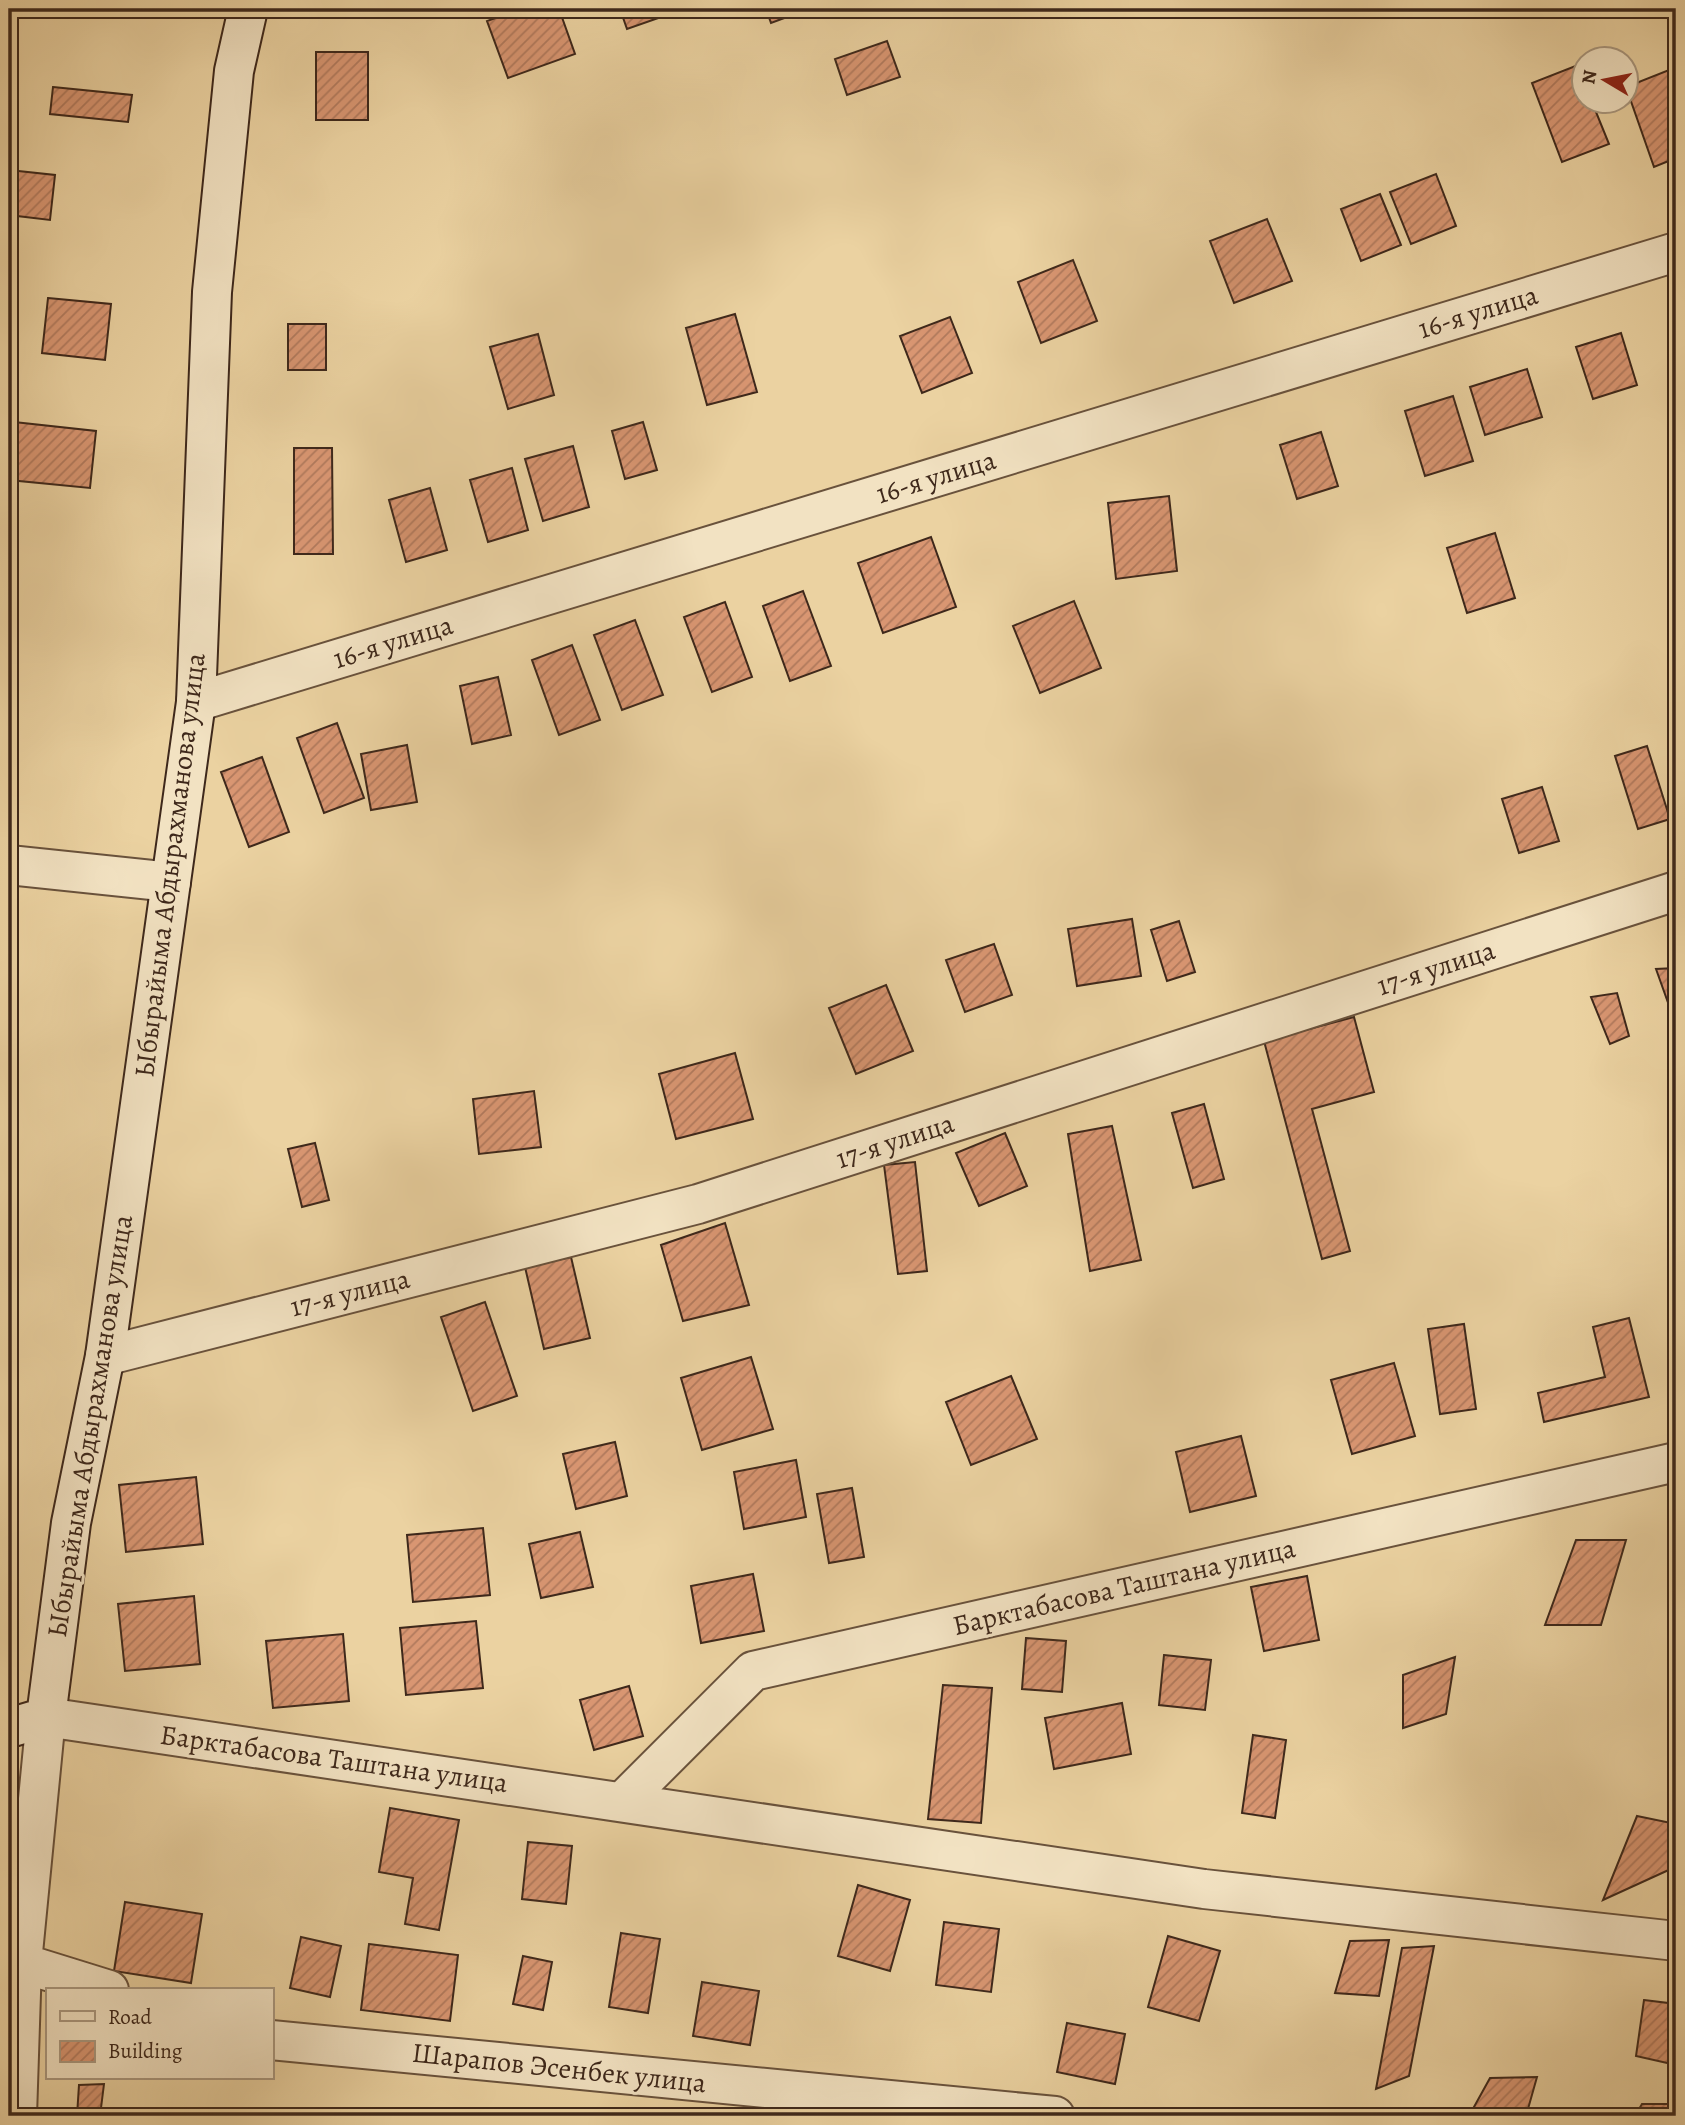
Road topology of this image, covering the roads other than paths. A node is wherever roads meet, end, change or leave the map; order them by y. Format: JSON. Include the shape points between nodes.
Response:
{"nodes":[{"id":1,"x":248,"y":9,"type":"edge"},
{"id":2,"x":1676,"y":252,"type":"edge"},
{"id":3,"x":195,"y":702,"type":"junction"},
{"id":4,"x":9,"y":865,"type":"edge"},
{"id":5,"x":171,"y":882,"type":"junction"},
{"id":6,"x":1676,"y":891,"type":"edge"},
{"id":7,"x":105,"y":1356,"type":"junction"},
{"id":8,"x":1676,"y":1462,"type":"edge"},
{"id":9,"x":46,"y":1717,"type":"junction"},
{"id":10,"x":9,"y":1728,"type":"edge"},
{"id":11,"x":622,"y":1802,"type":"junction"},
{"id":12,"x":1676,"y":1941,"type":"edge"},
{"id":13,"x":22,"y":1963,"type":"junction"},
{"id":14,"x":103,"y":1988,"type":"edge"},
{"id":15,"x":273,"y":2040,"type":"edge"},
{"id":16,"x":17,"y":2116,"type":"edge"},
{"id":17,"x":1055,"y":2116,"type":"edge"}],
"edges":[{"from":1,"to":3,"type":"street","name":"Ыбырайыма Абдырахманова улица","via":[[234,71],[212,292]]},
{"from":2,"to":3,"type":"street","name":"16-я улица"},
{"from":3,"to":5,"type":"street","name":"Ыбырайыма Абдырахманова улица"},
{"from":4,"to":5,"type":"street"},
{"from":5,"to":7,"type":"street","name":"Ыбырайыма Абдырахманова улица"},
{"from":6,"to":7,"type":"street","name":"17-я улица","via":[[698,1204]]},
{"from":7,"to":9,"type":"street","name":"Ыбырайыма Абдырахманова улица","via":[[71,1523]]},
{"from":8,"to":11,"type":"street","name":"Барктабасова Таштана улица","via":[[753,1671]]},
{"from":9,"to":10,"type":"street"},
{"from":9,"to":11,"type":"street","name":"Барктабасова Таштана улица"},
{"from":9,"to":13,"type":"street"},
{"from":11,"to":12,"type":"street","name":"Барктабасова Таштана улица","via":[[1204,1889]]},
{"from":13,"to":14,"type":"street"},
{"from":13,"to":16,"type":"street"},
{"from":15,"to":17,"type":"street","name":"Шарапов Эсенбек улица"}]}
